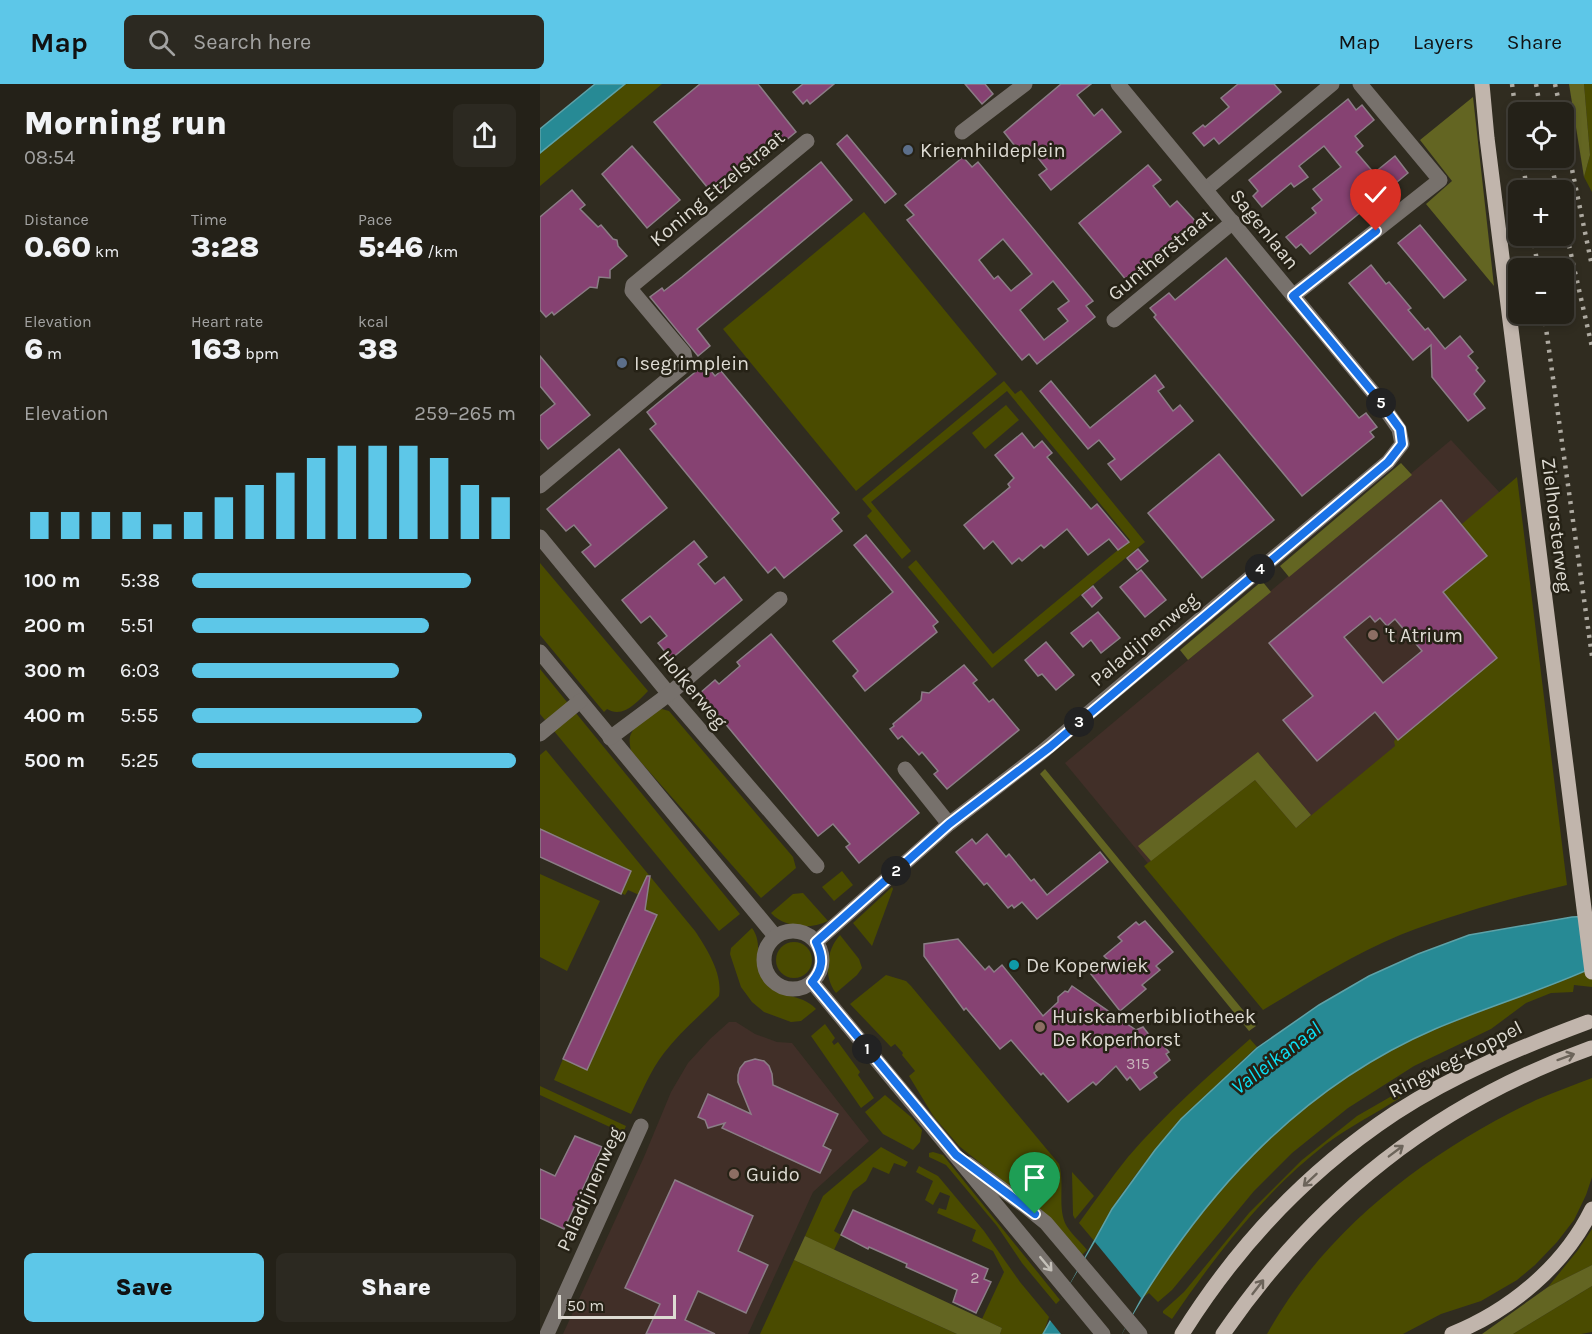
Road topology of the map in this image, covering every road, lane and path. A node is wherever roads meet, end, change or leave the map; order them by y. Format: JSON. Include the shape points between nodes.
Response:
{"nodes":[{"id":1,"x":1025,"y":84,"type":"edge"},
{"id":2,"x":1118,"y":84,"type":"edge"},
{"id":3,"x":1332,"y":84,"type":"edge"},
{"id":4,"x":1360,"y":84,"type":"edge"},
{"id":5,"x":1482,"y":84,"type":"edge"},
{"id":6,"x":962,"y":132,"type":"dead end"},
{"id":7,"x":807,"y":141,"type":"dead end"},
{"id":8,"x":1206,"y":189,"type":"junction"},
{"id":9,"x":1233,"y":222,"type":"junction"},
{"id":10,"x":1293,"y":296,"type":"junction"},
{"id":11,"x":1114,"y":320,"type":"dead end"},
{"id":12,"x":1388,"y":462,"type":"joint"},
{"id":13,"x":540,"y":486,"type":"edge"},
{"id":14,"x":540,"y":537,"type":"edge"},
{"id":15,"x":780,"y":599,"type":"dead end"},
{"id":16,"x":540,"y":652,"type":"edge"},
{"id":17,"x":669,"y":694,"type":"junction"},
{"id":18,"x":580,"y":701,"type":"junction"},
{"id":19,"x":540,"y":734,"type":"edge"},
{"id":20,"x":610,"y":738,"type":"junction"},
{"id":21,"x":905,"y":769,"type":"dead end"},
{"id":22,"x":949,"y":824,"type":"junction"},
{"id":23,"x":817,"y":866,"type":"dead end"},
{"id":24,"x":775,"y":936,"type":"junction"},
{"id":25,"x":816,"y":942,"type":"junction"},
{"id":26,"x":1592,"y":972,"type":"edge"},
{"id":27,"x":812,"y":982,"type":"junction"},
{"id":28,"x":1588,"y":1022,"type":"dead end"},
{"id":29,"x":1591,"y":1048,"type":"edge"},
{"id":30,"x":640,"y":1126,"type":"dead end"},
{"id":31,"x":956,"y":1155,"type":"junction"},
{"id":32,"x":1592,"y":1209,"type":"edge"},
{"id":33,"x":1455,"y":1333,"type":"edge"},
{"id":34,"x":548,"y":1334,"type":"edge"},
{"id":35,"x":1103,"y":1334,"type":"edge"},
{"id":36,"x":1140,"y":1334,"type":"edge"},
{"id":37,"x":1182,"y":1334,"type":"edge"},
{"id":38,"x":1223,"y":1334,"type":"edge"}],
"edges":[{"from":1,"to":6,"type":"street"},
{"from":2,"to":8,"type":"street","name":"Sagenlaan"},
{"from":3,"to":8,"type":"street"},
{"from":4,"to":10,"type":"street","via":[[1440,180]]},
{"from":5,"to":26,"type":"main road","name":"Zielhorsterweg"},
{"from":7,"to":13,"type":"street","name":"Koning Etzelstraat","via":[[633,285],[632,291],[684,353],[686,364]]},
{"from":8,"to":9,"type":"street","name":"Sagenlaan"},
{"from":9,"to":10,"type":"street","name":"Sagenlaan"},
{"from":9,"to":11,"type":"street","name":"Guntherstraat"},
{"from":10,"to":12,"type":"street","name":"Sagenlaan","via":[[1400,429],[1402,444]]},
{"from":12,"to":22,"type":"street","name":"Paladijnenweg","via":[[1050,747]]},
{"from":14,"to":17,"type":"street","name":"Holkerweg"},
{"from":15,"to":17,"type":"street"},
{"from":16,"to":18,"type":"street"},
{"from":17,"to":20,"type":"street"},
{"from":17,"to":23,"type":"street","name":"Holkerweg"},
{"from":18,"to":19,"type":"street"},
{"from":18,"to":20,"type":"street"},
{"from":20,"to":24,"type":"street"},
{"from":21,"to":22,"type":"street"},
{"from":22,"to":25,"type":"street","name":"Paladijnenweg"},
{"from":24,"to":25,"type":"street","via":[[792,930]]},
{"from":24,"to":27,"type":"street","via":[[764,954],[766,974],[782,988],[793,990]]},
{"from":25,"to":27,"type":"street","via":[[822,963]]},
{"from":27,"to":31,"type":"street"},
{"from":28,"to":37,"type":"main road","name":"Ringweg-Koppel","one_way":true,"via":[[1483,1065],[1406,1107],[1355,1142],[1253,1237]]},
{"from":38,"to":29,"type":"main road","one_way":true,"via":[[1288,1249],[1355,1182],[1432,1125],[1505,1083]]},
{"from":30,"to":34,"type":"street","name":"Paladijnenweg"},
{"from":31,"to":35,"type":"street","one_way":true},
{"from":31,"to":36,"type":"street","via":[[1046,1223]]},
{"from":32,"to":33,"type":"main road","via":[[1570,1246],[1542,1277],[1510,1302]]}]}
